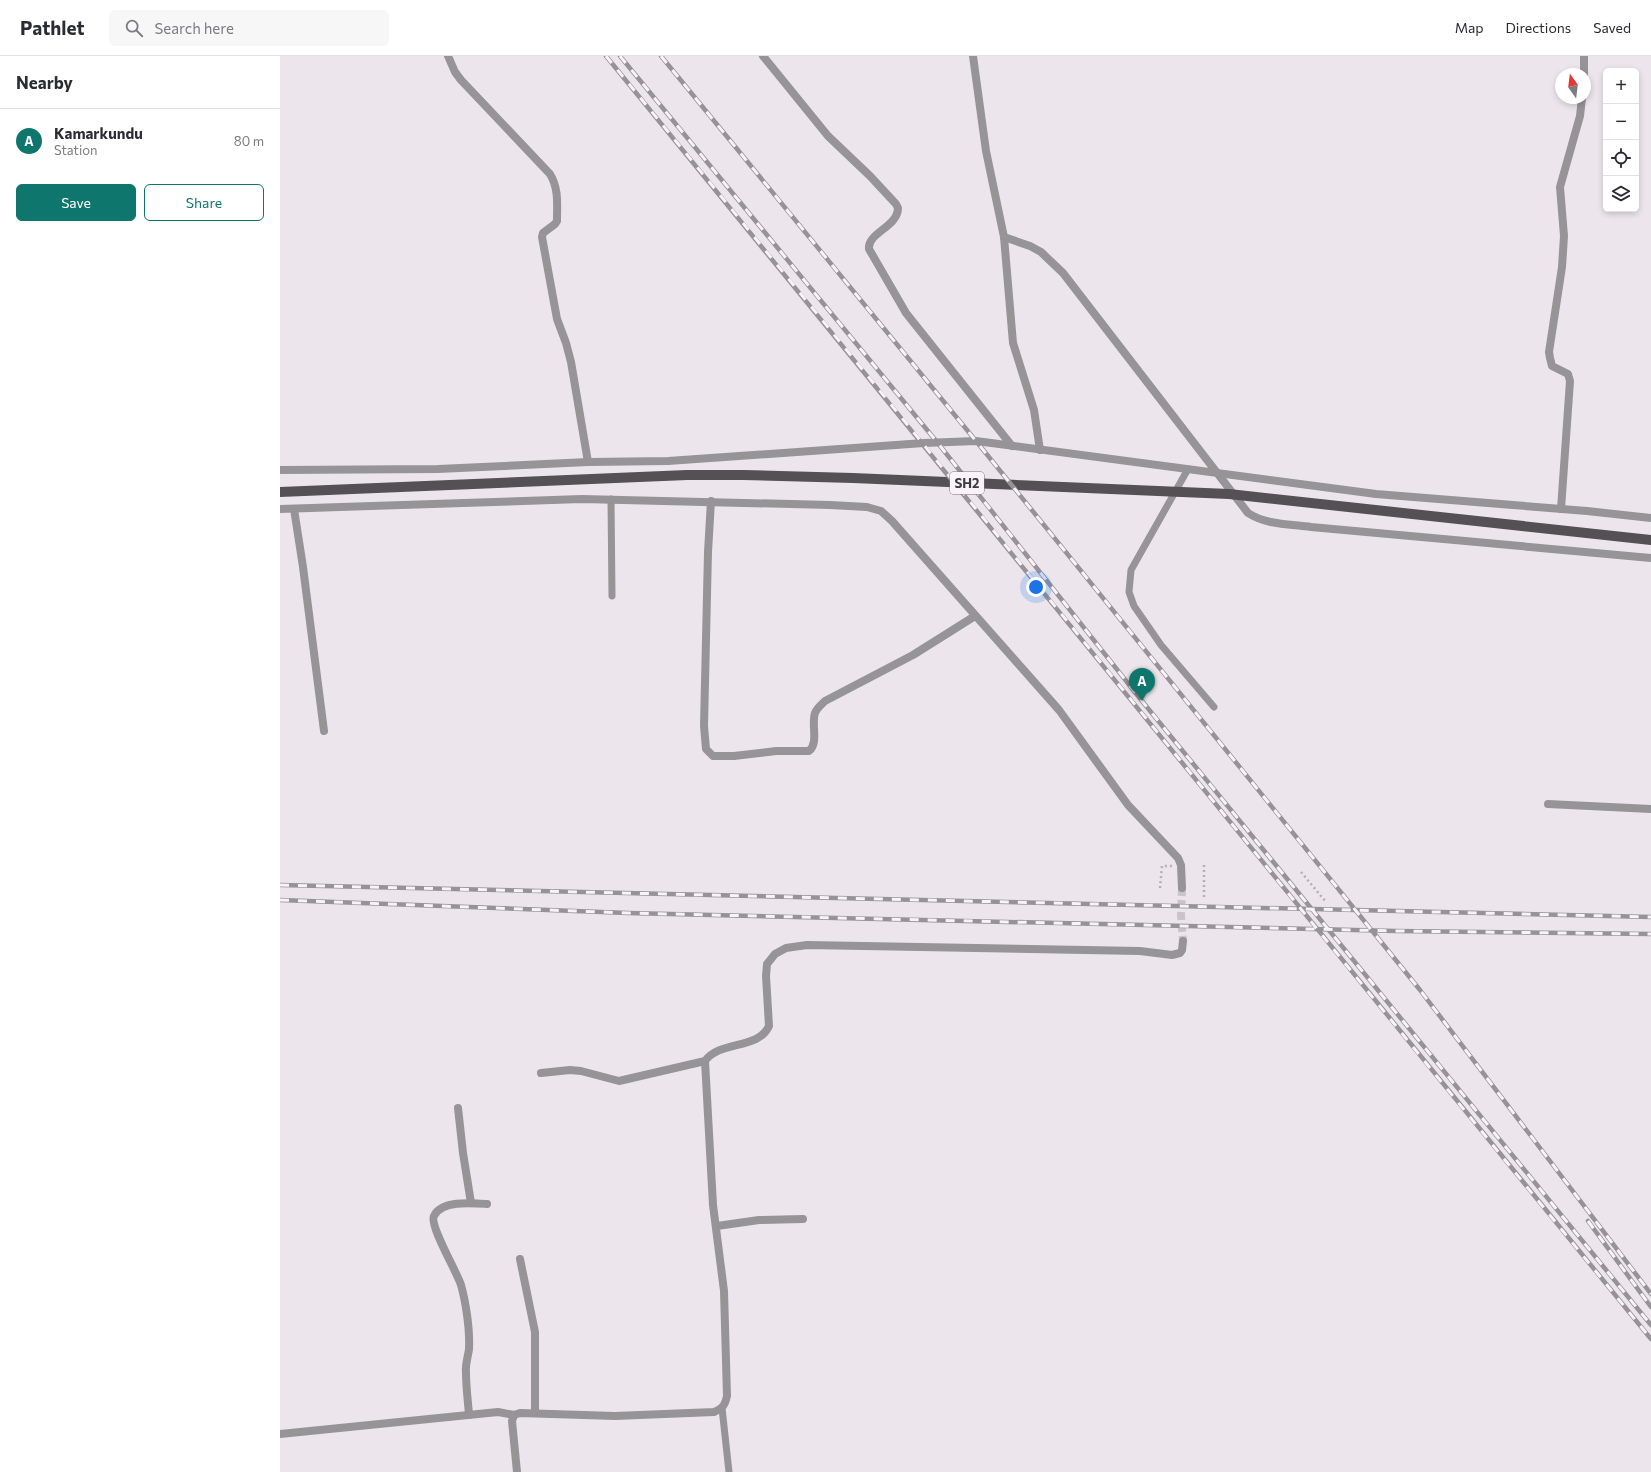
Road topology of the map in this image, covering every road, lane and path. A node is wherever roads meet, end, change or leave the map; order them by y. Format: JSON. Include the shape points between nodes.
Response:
{"nodes":[{"id":1,"x":448,"y":56,"type":"edge"},
{"id":2,"x":763,"y":56,"type":"edge"},
{"id":3,"x":973,"y":56,"type":"edge"},
{"id":4,"x":1584,"y":56,"type":"edge"},
{"id":5,"x":1584,"y":68,"type":"edge"},
{"id":6,"x":1581,"y":104,"type":"edge"},
{"id":7,"x":1004,"y":237,"type":"junction"},
{"id":8,"x":1012,"y":446,"type":"junction"},
{"id":9,"x":1040,"y":450,"type":"junction"},
{"id":10,"x":588,"y":462,"type":"junction"},
{"id":11,"x":1188,"y":469,"type":"junction"},
{"id":12,"x":280,"y":470,"type":"edge"},
{"id":13,"x":1219,"y":473,"type":"junction"},
{"id":14,"x":280,"y":492,"type":"edge"},
{"id":15,"x":611,"y":499,"type":"junction"},
{"id":16,"x":711,"y":501,"type":"junction"},
{"id":17,"x":280,"y":509,"type":"edge"},
{"id":18,"x":294,"y":509,"type":"junction"},
{"id":19,"x":1561,"y":509,"type":"junction"},
{"id":20,"x":1651,"y":518,"type":"edge"},
{"id":21,"x":1651,"y":540,"type":"edge"},
{"id":22,"x":1651,"y":558,"type":"edge"},
{"id":23,"x":612,"y":596,"type":"dead end"},
{"id":24,"x":975,"y":616,"type":"junction"},
{"id":25,"x":1214,"y":707,"type":"dead end"},
{"id":26,"x":324,"y":731,"type":"dead end"},
{"id":27,"x":1548,"y":804,"type":"dead end"},
{"id":28,"x":1651,"y":809,"type":"edge"},
{"id":29,"x":1164,"y":863,"type":"dead end"},
{"id":30,"x":1204,"y":865,"type":"dead end"},
{"id":31,"x":1162,"y":866,"type":"junction"},
{"id":32,"x":1172,"y":866,"type":"dead end"},
{"id":33,"x":1301,"y":872,"type":"dead end"},
{"id":34,"x":1160,"y":888,"type":"dead end"},
{"id":35,"x":1182,"y":888,"type":"tunnel mouth"},
{"id":36,"x":1204,"y":899,"type":"dead end"},
{"id":37,"x":1326,"y":902,"type":"dead end"},
{"id":38,"x":1183,"y":941,"type":"tunnel mouth"},
{"id":39,"x":705,"y":1061,"type":"junction"},
{"id":40,"x":541,"y":1072,"type":"dead end"},
{"id":41,"x":458,"y":1108,"type":"dead end"},
{"id":42,"x":471,"y":1203,"type":"junction"},
{"id":43,"x":487,"y":1204,"type":"dead end"},
{"id":44,"x":803,"y":1218,"type":"dead end"},
{"id":45,"x":717,"y":1226,"type":"junction"},
{"id":46,"x":520,"y":1259,"type":"dead end"},
{"id":47,"x":722,"y":1408,"type":"junction"},
{"id":48,"x":535,"y":1412,"type":"junction"},
{"id":49,"x":469,"y":1415,"type":"junction"},
{"id":50,"x":514,"y":1415,"type":"junction"},
{"id":51,"x":280,"y":1434,"type":"edge"},
{"id":52,"x":517,"y":1472,"type":"edge"},
{"id":53,"x":729,"y":1472,"type":"edge"}],
"edges":[{"from":1,"to":10,"type":"street","via":[[461,80],[550,174],[554,182],[557,199],[556,224],[542,234],[542,237],[557,319],[571,362]]},
{"from":2,"to":8,"type":"street","via":[[828,136],[896,204],[896,217],[870,241],[869,249],[906,314]]},
{"from":3,"to":7,"type":"street","via":[[986,151]]},
{"from":4,"to":5,"type":"street"},
{"from":6,"to":19,"type":"street","via":[[1560,187],[1564,236],[1550,352],[1552,366],[1568,374],[1570,381]]},
{"from":7,"to":9,"type":"street","via":[[1013,343],[1034,410]]},
{"from":7,"to":13,"type":"street","via":[[1041,252],[1063,273]]},
{"from":8,"to":9,"type":"street"},
{"from":8,"to":10,"type":"street","via":[[976,441],[937,442],[668,461]]},
{"from":9,"to":11,"type":"street"},
{"from":10,"to":12,"type":"street","via":[[438,469]]},
{"from":11,"to":13,"type":"street"},
{"from":11,"to":25,"type":"lane","via":[[1131,570],[1129,592],[1134,606],[1161,645]]},
{"from":13,"to":19,"type":"street","via":[[1376,494]]},
{"from":13,"to":22,"type":"street","via":[[1248,513],[1264,521]]},
{"from":14,"to":21,"type":"main road","number":"SH2","via":[[687,475],[846,478],[1228,494]]},
{"from":15,"to":16,"type":"street"},
{"from":15,"to":18,"type":"street"},
{"from":15,"to":23,"type":"lane"},
{"from":16,"to":24,"type":"street","via":[[867,507],[881,511]]},
{"from":16,"to":24,"type":"street","via":[[704,726],[706,749],[713,756],[810,751],[813,746],[814,715],[825,702],[913,655]]},
{"from":17,"to":18,"type":"street"},
{"from":18,"to":26,"type":"street"},
{"from":19,"to":20,"type":"street"},
{"from":24,"to":35,"type":"street","via":[[1059,710],[1128,805],[1178,858],[1181,865]]},
{"from":27,"to":28,"type":"street"},
{"from":29,"to":31,"type":"path"},
{"from":30,"to":36,"type":"path"},
{"from":31,"to":32,"type":"path"},
{"from":31,"to":34,"type":"path"},
{"from":33,"to":37,"type":"path"},
{"from":38,"to":39,"type":"street","via":[[1180,953],[1172,955],[1132,950],[807,945],[786,948],[774,954],[768,964],[766,976],[769,1026],[766,1033],[759,1038],[716,1051]]},
{"from":39,"to":40,"type":"street","via":[[619,1081],[580,1071]]},
{"from":39,"to":45,"type":"street","via":[[712,1197]]},
{"from":41,"to":42,"type":"street"},
{"from":42,"to":43,"type":"street"},
{"from":42,"to":49,"type":"street","via":[[448,1205],[432,1218],[464,1300],[469,1340],[466,1373]]},
{"from":44,"to":45,"type":"street","via":[[759,1220]]},
{"from":45,"to":47,"type":"street","via":[[724,1291],[727,1396]]},
{"from":46,"to":48,"type":"street","via":[[535,1332]]},
{"from":47,"to":48,"type":"street","via":[[714,1412],[615,1416]]},
{"from":47,"to":53,"type":"lane"},
{"from":48,"to":50,"type":"street"},
{"from":49,"to":50,"type":"street","via":[[498,1412]]},
{"from":49,"to":51,"type":"street"},
{"from":50,"to":52,"type":"street","via":[[512,1421]]}]}
